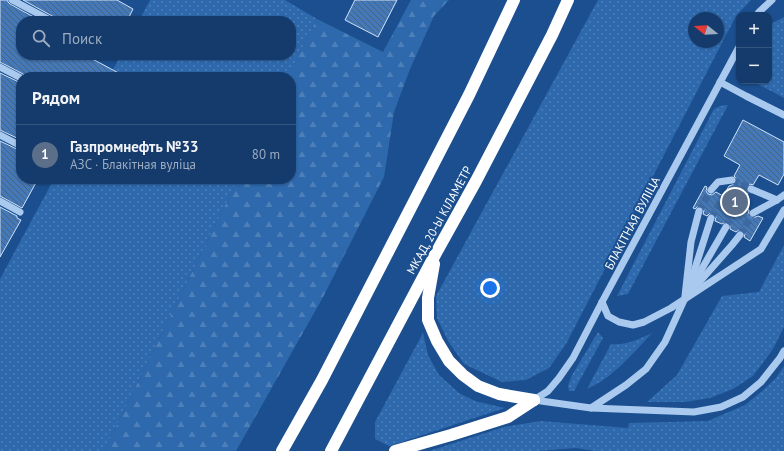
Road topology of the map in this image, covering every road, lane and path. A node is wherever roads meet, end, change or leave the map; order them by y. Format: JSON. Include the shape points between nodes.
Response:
{"nodes":[{"id":1,"x":12,"y":0,"type":"edge"},
{"id":2,"x":514,"y":0,"type":"edge"},
{"id":3,"x":568,"y":0,"type":"edge"},
{"id":4,"x":772,"y":0,"type":"edge"},
{"id":5,"x":759,"y":12,"type":"edge"},
{"id":6,"x":42,"y":16,"type":"edge"},
{"id":7,"x":736,"y":53,"type":"edge"},
{"id":8,"x":0,"y":67,"type":"edge"},
{"id":9,"x":16,"y":75,"type":"edge"},
{"id":10,"x":720,"y":82,"type":"junction"},
{"id":11,"x":784,"y":115,"type":"edge"},
{"id":12,"x":0,"y":134,"type":"edge"},
{"id":13,"x":16,"y":143,"type":"edge"},
{"id":14,"x":732,"y":180,"type":"dead end"},
{"id":15,"x":751,"y":189,"type":"tunnel mouth"},
{"id":16,"x":712,"y":190,"type":"tunnel mouth"},
{"id":17,"x":784,"y":195,"type":"edge"},
{"id":18,"x":777,"y":200,"type":"junction"},
{"id":19,"x":0,"y":201,"type":"edge"},
{"id":20,"x":784,"y":210,"type":"edge"},
{"id":21,"x":699,"y":211,"type":"tunnel mouth"},
{"id":22,"x":20,"y":212,"type":"dead end"},
{"id":23,"x":753,"y":213,"type":"tunnel mouth"},
{"id":24,"x":711,"y":218,"type":"tunnel mouth"},
{"id":25,"x":726,"y":227,"type":"tunnel mouth"},
{"id":26,"x":740,"y":235,"type":"tunnel mouth"},
{"id":27,"x":436,"y":253,"type":"junction"},
{"id":28,"x":685,"y":298,"type":"junction"},
{"id":29,"x":602,"y":302,"type":"junction"},
{"id":30,"x":784,"y":351,"type":"edge"},
{"id":31,"x":534,"y":400,"type":"junction"},
{"id":32,"x":591,"y":408,"type":"junction"},
{"id":33,"x":282,"y":451,"type":"edge"},
{"id":34,"x":331,"y":451,"type":"edge"},
{"id":35,"x":395,"y":451,"type":"edge"}],
"edges":[{"from":1,"to":6,"type":"street"},
{"from":2,"to":33,"type":"highway","via":[[469,95],[322,380]]},
{"from":3,"to":27,"type":"highway","name":"МКАД, 20-Ы КІЛАМЕТР","via":[[476,182]]},
{"from":4,"to":5,"type":"street"},
{"from":7,"to":10,"type":"street","name":"БЛАКІТНАЯ ВУЛІЦА"},
{"from":8,"to":9,"type":"street"},
{"from":10,"to":11,"type":"street"},
{"from":10,"to":29,"type":"street","name":"БЛАКІТНАЯ ВУЛІЦА"},
{"from":12,"to":13,"type":"street"},
{"from":14,"to":16,"type":"street","via":[[718,182]]},
{"from":15,"to":18,"type":"street"},
{"from":17,"to":18,"type":"street"},
{"from":18,"to":23,"type":"street"},
{"from":19,"to":22,"type":"street"},
{"from":20,"to":28,"type":"street","via":[[761,249]]},
{"from":21,"to":28,"type":"street","via":[[691,242]]},
{"from":24,"to":28,"type":"street"},
{"from":25,"to":28,"type":"street"},
{"from":26,"to":28,"type":"street"},
{"from":27,"to":31,"type":"highway","via":[[428,298],[428,320],[450,361],[478,386],[500,394]]},
{"from":27,"to":34,"type":"highway","name":"МКАД, 20-Ы КІЛАМЕТР"},
{"from":28,"to":29,"type":"street","via":[[644,322],[632,324],[619,322],[608,316]]},
{"from":28,"to":32,"type":"street","via":[[665,342],[646,369]]},
{"from":29,"to":31,"type":"street","name":"БЛАКІТНАЯ ВУЛІЦА","via":[[573,358],[548,391]]},
{"from":30,"to":32,"type":"street","via":[[761,382],[743,397],[721,408],[694,412]]},
{"from":31,"to":32,"type":"street"},
{"from":31,"to":35,"type":"highway","via":[[508,417]]}]}
